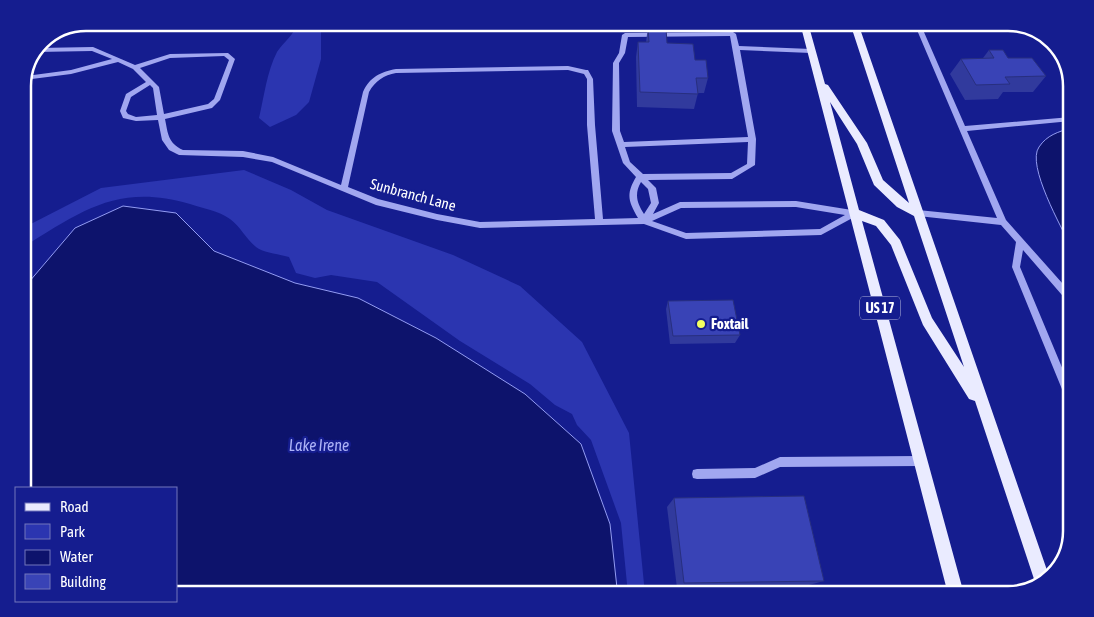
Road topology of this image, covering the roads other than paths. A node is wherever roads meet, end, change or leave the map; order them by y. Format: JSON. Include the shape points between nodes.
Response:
{"nodes":[{"id":1,"x":806,"y":31,"type":"edge"},
{"id":2,"x":857,"y":31,"type":"edge"},
{"id":3,"x":921,"y":31,"type":"edge"},
{"id":4,"x":736,"y":48,"type":"junction"},
{"id":5,"x":46,"y":50,"type":"edge"},
{"id":6,"x":811,"y":50,"type":"junction"},
{"id":7,"x":118,"y":60,"type":"junction"},
{"id":8,"x":135,"y":67,"type":"junction"},
{"id":9,"x":818,"y":76,"type":"junction"},
{"id":10,"x":32,"y":77,"type":"edge"},
{"id":11,"x":151,"y":82,"type":"junction"},
{"id":12,"x":162,"y":117,"type":"junction"},
{"id":13,"x":1063,"y":120,"type":"edge"},
{"id":14,"x":964,"y":129,"type":"junction"},
{"id":15,"x":752,"y":139,"type":"junction"},
{"id":16,"x":621,"y":145,"type":"junction"},
{"id":17,"x":640,"y":177,"type":"junction"},
{"id":18,"x":344,"y":189,"type":"junction"},
{"id":19,"x":855,"y":213,"type":"junction"},
{"id":20,"x":918,"y":213,"type":"junction"},
{"id":21,"x":644,"y":221,"type":"junction"},
{"id":22,"x":599,"y":222,"type":"junction"},
{"id":23,"x":1003,"y":222,"type":"junction"},
{"id":24,"x":1020,"y":241,"type":"junction"},
{"id":25,"x":1063,"y":290,"type":"edge"},
{"id":26,"x":1063,"y":378,"type":"edge"},
{"id":27,"x":985,"y":412,"type":"junction"},
{"id":28,"x":920,"y":461,"type":"junction"},
{"id":29,"x":696,"y":474,"type":"dead end"},
{"id":30,"x":1040,"y":574,"type":"edge"},
{"id":31,"x":954,"y":586,"type":"edge"}],
"edges":[{"from":1,"to":6,"type":"main road","number":"US 17"},
{"from":2,"to":20,"type":"main road"},
{"from":3,"to":14,"type":"street"},
{"from":4,"to":6,"type":"street"},
{"from":4,"to":15,"type":"street"},
{"from":4,"to":16,"type":"street","via":[[733,34],[625,35],[622,53],[616,63],[616,131]]},
{"from":5,"to":7,"type":"street","via":[[93,49]]},
{"from":6,"to":9,"type":"main road","number":"US 17"},
{"from":7,"to":8,"type":"street"},
{"from":7,"to":10,"type":"street","via":[[72,72]]},
{"from":8,"to":11,"type":"street"},
{"from":8,"to":12,"type":"street","via":[[170,56],[226,54],[232,59],[217,100],[210,106]]},
{"from":9,"to":19,"type":"main road","number":"US 17"},
{"from":9,"to":20,"type":"main road","via":[[862,143],[878,182],[901,204]]},
{"from":11,"to":12,"type":"street","via":[[156,87]]},
{"from":11,"to":12,"type":"street","via":[[128,96],[123,111],[125,116],[136,119]]},
{"from":12,"to":18,"type":"street","name":"Sunbranch Lane","via":[[165,138],[172,148],[182,153],[244,154],[272,160]]},
{"from":13,"to":14,"type":"street"},
{"from":14,"to":23,"type":"street"},
{"from":15,"to":16,"type":"lane"},
{"from":15,"to":17,"type":"street","via":[[751,165],[732,176]]},
{"from":16,"to":17,"type":"street","via":[[627,164]]},
{"from":17,"to":21,"type":"street","via":[[632,190],[633,204]]},
{"from":17,"to":21,"type":"street","via":[[652,188],[655,203]]},
{"from":18,"to":22,"type":"street","name":"Sunbranch Lane","via":[[376,202],[480,225]]},
{"from":18,"to":22,"type":"street","via":[[366,92],[377,77],[396,71],[568,68],[586,72],[590,79]]},
{"from":19,"to":21,"type":"street","name":"Sunbranch Lane","via":[[796,204],[680,205]]},
{"from":19,"to":21,"type":"street","name":"Sunbranch Lane","via":[[821,232],[686,236]]},
{"from":19,"to":27,"type":"main road","via":[[880,223],[896,242],[927,321]]},
{"from":19,"to":28,"type":"main road","number":"US 17"},
{"from":20,"to":23,"type":"street"},
{"from":20,"to":27,"type":"main road"},
{"from":21,"to":22,"type":"street","name":"Sunbranch Lane"},
{"from":23,"to":24,"type":"street"},
{"from":24,"to":25,"type":"street"},
{"from":24,"to":26,"type":"street","via":[[1016,267]]},
{"from":27,"to":30,"type":"main road"},
{"from":28,"to":29,"type":"street","via":[[780,462],[756,472]]},
{"from":28,"to":31,"type":"main road","number":"US 17"}]}
